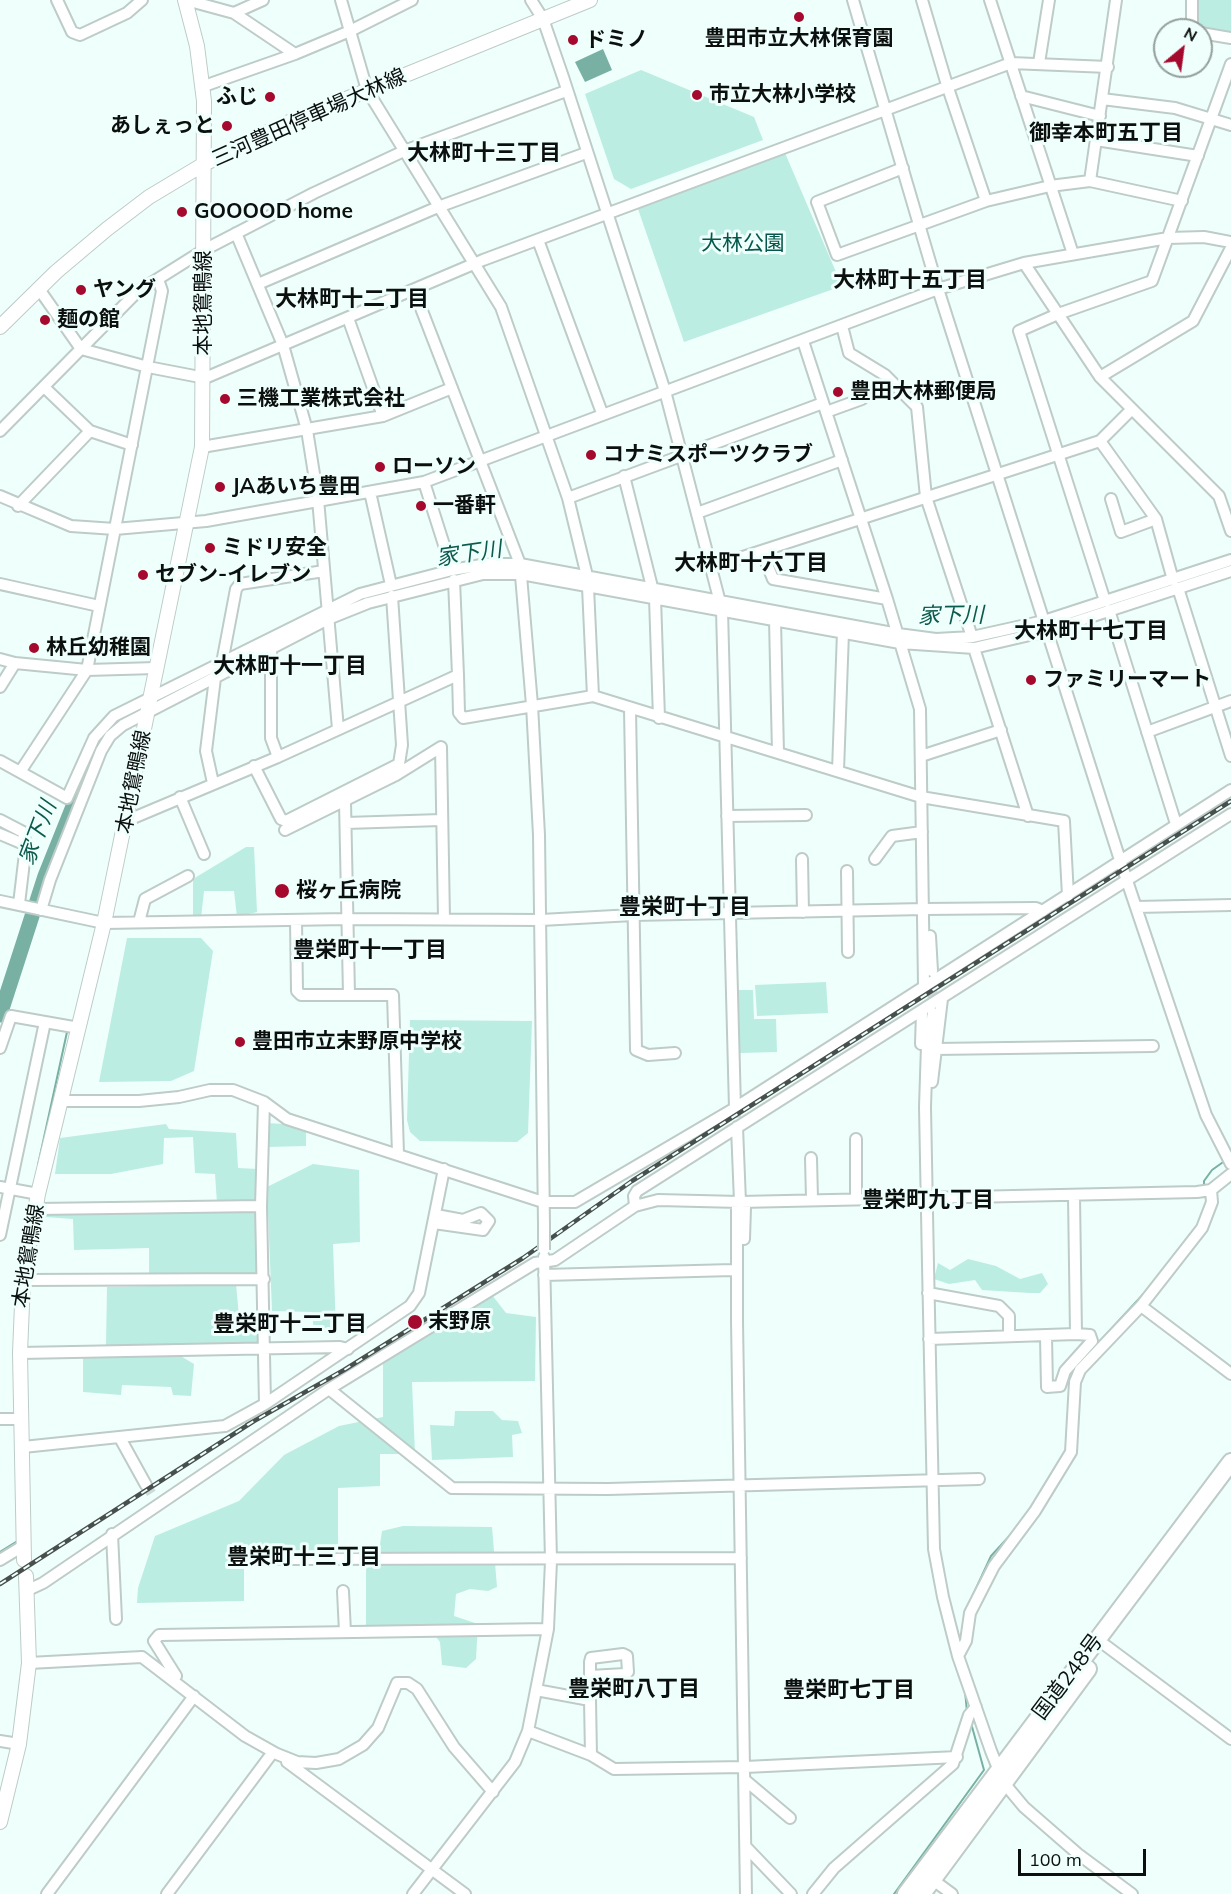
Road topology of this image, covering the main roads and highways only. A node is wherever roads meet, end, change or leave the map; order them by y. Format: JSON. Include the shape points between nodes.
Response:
{"nodes":[{"id":1,"x":186,"y":0,"type":"edge"},
{"id":2,"x":590,"y":0,"type":"edge"},
{"id":3,"x":204,"y":164,"type":"junction"},
{"id":4,"x":0,"y":327,"type":"edge"},
{"id":5,"x":1231,"y":1461,"type":"edge"},
{"id":6,"x":1231,"y":1479,"type":"edge"},
{"id":7,"x":24,"y":1553,"type":"road end"},
{"id":8,"x":27,"y":1583,"type":"road end"},
{"id":9,"x":1001,"y":1776,"type":"junction"},
{"id":10,"x":4,"y":1796,"type":"edge"},
{"id":11,"x":0,"y":1822,"type":"edge"},
{"id":12,"x":906,"y":1894,"type":"edge"},
{"id":13,"x":922,"y":1894,"type":"edge"}],
"edges":[{"from":1,"to":3,"type":"main road","name":"本地鴛鴨線","via":[[204,86]]},
{"from":2,"to":3,"type":"main road","name":"三河豊田停車場大林線","via":[[282,125]]},
{"from":3,"to":4,"type":"main road","name":"三河豊田停車場大林線","via":[[148,197],[107,229]]},
{"from":3,"to":7,"type":"main road","name":"本地鴛鴨線","via":[[202,447],[126,821],[38,1194],[23,1280],[20,1353]]},
{"from":5,"to":9,"type":"highway","name":"国道248号"},
{"from":6,"to":9,"type":"highway","name":"国道248号"},
{"from":8,"to":10,"type":"main road","via":[[30,1663],[19,1744]]},
{"from":9,"to":12,"type":"highway","name":"国道248号"},
{"from":9,"to":13,"type":"highway","name":"国道248号"},
{"from":10,"to":11,"type":"main road"}]}
